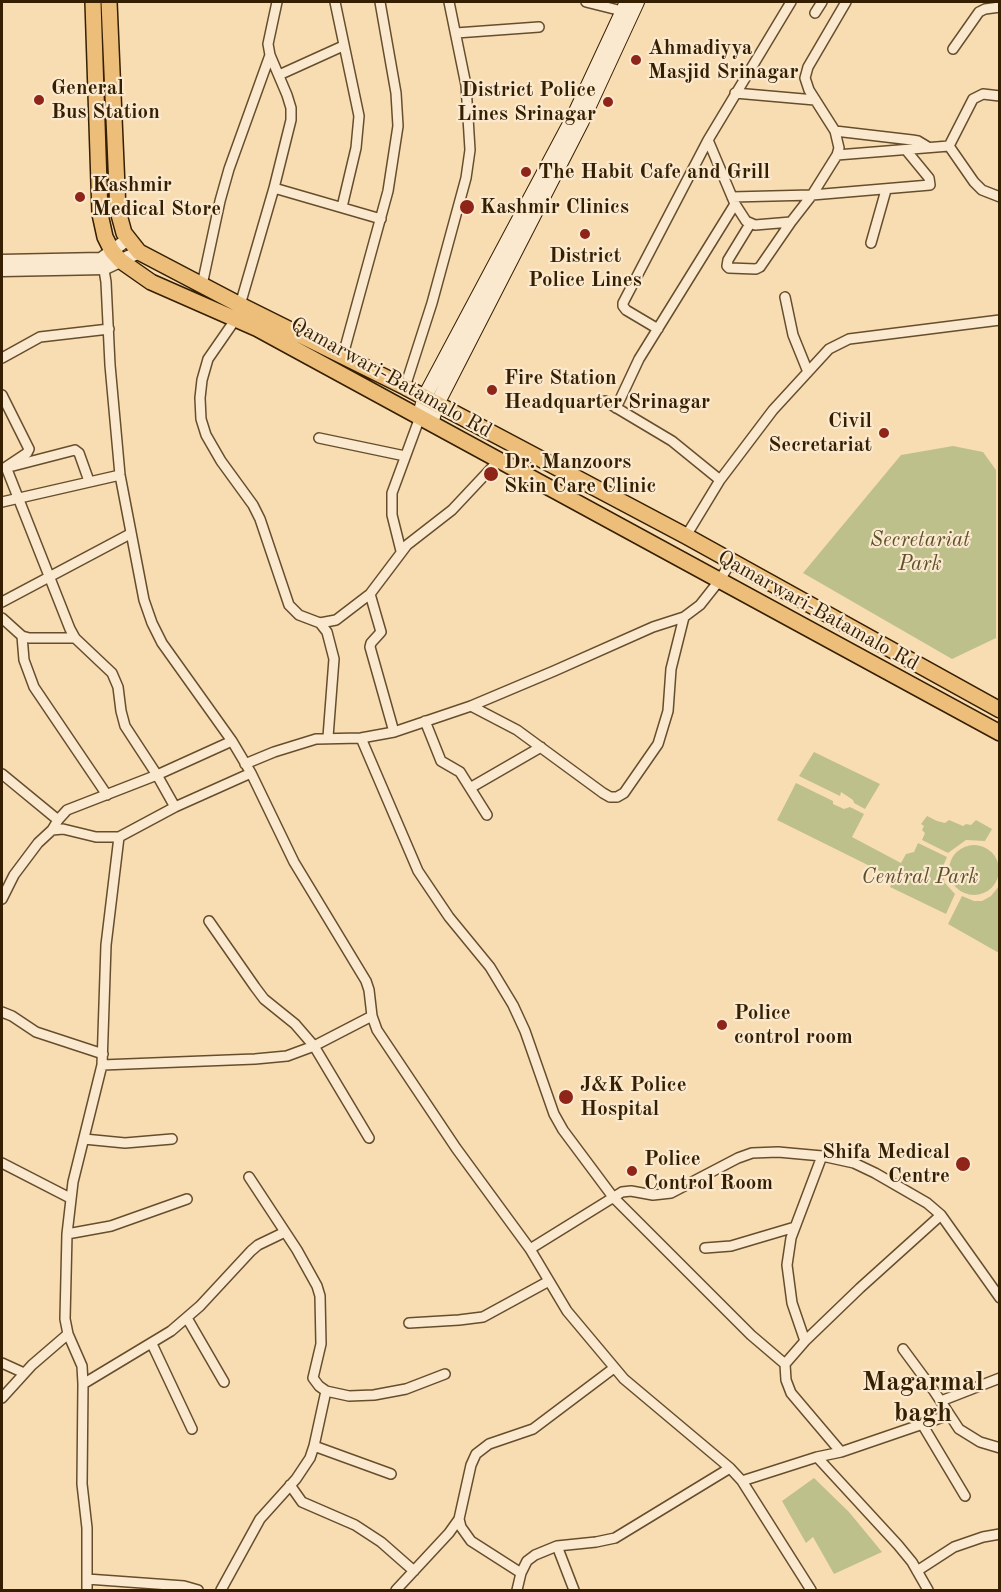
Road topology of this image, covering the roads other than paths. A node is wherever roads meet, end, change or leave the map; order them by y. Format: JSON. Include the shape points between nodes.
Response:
{"nodes":[{"id":1,"x":93,"y":2,"type":"edge"},
{"id":2,"x":108,"y":2,"type":"edge"},
{"id":3,"x":277,"y":2,"type":"edge"},
{"id":4,"x":335,"y":2,"type":"edge"},
{"id":5,"x":380,"y":2,"type":"edge"},
{"id":6,"x":449,"y":2,"type":"edge"},
{"id":7,"x":586,"y":2,"type":"edge"},
{"id":8,"x":637,"y":2,"type":"edge"},
{"id":9,"x":791,"y":2,"type":"edge"},
{"id":10,"x":822,"y":2,"type":"edge"},
{"id":11,"x":846,"y":2,"type":"edge"},
{"id":12,"x":598,"y":3,"type":"edge"},
{"id":13,"x":625,"y":6,"type":"edge"},
{"id":14,"x":999,"y":7,"type":"edge"},
{"id":15,"x":815,"y":14,"type":"dead end"},
{"id":16,"x":539,"y":27,"type":"dead end"},
{"id":17,"x":456,"y":33,"type":"junction"},
{"id":18,"x":343,"y":46,"type":"junction"},
{"id":19,"x":953,"y":49,"type":"dead end"},
{"id":20,"x":270,"y":55,"type":"junction"},
{"id":21,"x":279,"y":75,"type":"junction"},
{"id":22,"x":735,"y":93,"type":"junction"},
{"id":23,"x":999,"y":96,"type":"edge"},
{"id":24,"x":815,"y":100,"type":"junction"},
{"id":25,"x":835,"y":131,"type":"junction"},
{"id":26,"x":708,"y":140,"type":"junction"},
{"id":27,"x":948,"y":146,"type":"junction"},
{"id":28,"x":928,"y":147,"type":"junction"},
{"id":29,"x":906,"y":150,"type":"junction"},
{"id":30,"x":837,"y":155,"type":"junction"},
{"id":31,"x":274,"y":188,"type":"junction"},
{"id":32,"x":886,"y":190,"type":"junction"},
{"id":33,"x":812,"y":195,"type":"junction"},
{"id":34,"x":999,"y":196,"type":"edge"},
{"id":35,"x":734,"y":200,"type":"junction"},
{"id":36,"x":342,"y":207,"type":"junction"},
{"id":37,"x":381,"y":219,"type":"junction"},
{"id":38,"x":791,"y":222,"type":"junction"},
{"id":39,"x":750,"y":224,"type":"junction"},
{"id":40,"x":128,"y":239,"type":"junction"},
{"id":41,"x":872,"y":243,"type":"dead end"},
{"id":42,"x":139,"y":252,"type":"junction"},
{"id":43,"x":110,"y":260,"type":"junction"},
{"id":44,"x":2,"y":261,"type":"edge"},
{"id":45,"x":2,"y":270,"type":"edge"},
{"id":46,"x":203,"y":285,"type":"junction"},
{"id":47,"x":785,"y":297,"type":"dead end"},
{"id":48,"x":237,"y":313,"type":"junction"},
{"id":49,"x":999,"y":320,"type":"edge"},
{"id":50,"x":109,"y":329,"type":"junction"},
{"id":51,"x":658,"y":329,"type":"junction"},
{"id":52,"x":343,"y":355,"type":"junction"},
{"id":53,"x":2,"y":358,"type":"edge"},
{"id":54,"x":808,"y":372,"type":"junction"},
{"id":55,"x":405,"y":387,"type":"junction"},
{"id":56,"x":2,"y":395,"type":"edge"},
{"id":57,"x":431,"y":401,"type":"junction"},
{"id":58,"x":605,"y":401,"type":"dead end"},
{"id":59,"x":616,"y":408,"type":"junction"},
{"id":60,"x":425,"y":420,"type":"junction"},
{"id":61,"x":319,"y":438,"type":"dead end"},
{"id":62,"x":405,"y":456,"type":"junction"},
{"id":63,"x":498,"y":461,"type":"junction"},
{"id":64,"x":4,"y":468,"type":"edge"},
{"id":65,"x":120,"y":475,"type":"junction"},
{"id":66,"x":720,"y":480,"type":"junction"},
{"id":67,"x":89,"y":481,"type":"junction"},
{"id":68,"x":18,"y":499,"type":"junction"},
{"id":69,"x":2,"y":502,"type":"edge"},
{"id":70,"x":130,"y":534,"type":"junction"},
{"id":71,"x":686,"y":536,"type":"junction"},
{"id":72,"x":401,"y":551,"type":"junction"},
{"id":73,"x":731,"y":562,"type":"junction"},
{"id":74,"x":49,"y":577,"type":"junction"},
{"id":75,"x":720,"y":580,"type":"junction"},
{"id":76,"x":370,"y":594,"type":"junction"},
{"id":77,"x":2,"y":602,"type":"edge"},
{"id":78,"x":684,"y":616,"type":"junction"},
{"id":79,"x":2,"y":618,"type":"edge"},
{"id":80,"x":320,"y":623,"type":"junction"},
{"id":81,"x":22,"y":636,"type":"junction"},
{"id":82,"x":75,"y":638,"type":"junction"},
{"id":83,"x":471,"y":706,"type":"junction"},
{"id":84,"x":999,"y":710,"type":"edge"},
{"id":85,"x":424,"y":721,"type":"junction"},
{"id":86,"x":394,"y":732,"type":"junction"},
{"id":87,"x":999,"y":733,"type":"edge"},
{"id":88,"x":328,"y":737,"type":"junction"},
{"id":89,"x":361,"y":738,"type":"junction"},
{"id":90,"x":232,"y":741,"type":"junction"},
{"id":91,"x":542,"y":747,"type":"junction"},
{"id":92,"x":245,"y":764,"type":"junction"},
{"id":93,"x":251,"y":773,"type":"junction"},
{"id":94,"x":2,"y":774,"type":"edge"},
{"id":95,"x":157,"y":775,"type":"junction"},
{"id":96,"x":470,"y":788,"type":"junction"},
{"id":97,"x":107,"y":795,"type":"junction"},
{"id":98,"x":175,"y":807,"type":"junction"},
{"id":99,"x":487,"y":815,"type":"dead end"},
{"id":100,"x":58,"y":820,"type":"junction"},
{"id":101,"x":52,"y":830,"type":"junction"},
{"id":102,"x":119,"y":837,"type":"junction"},
{"id":103,"x":2,"y":898,"type":"edge"},
{"id":104,"x":209,"y":921,"type":"dead end"},
{"id":105,"x":2,"y":1012,"type":"edge"},
{"id":106,"x":372,"y":1016,"type":"junction"},
{"id":107,"x":314,"y":1046,"type":"junction"},
{"id":108,"x":102,"y":1060,"type":"junction"},
{"id":109,"x":369,"y":1138,"type":"dead end"},
{"id":110,"x":84,"y":1139,"type":"junction"},
{"id":111,"x":172,"y":1139,"type":"dead end"},
{"id":112,"x":822,"y":1156,"type":"junction"},
{"id":113,"x":2,"y":1163,"type":"edge"},
{"id":114,"x":249,"y":1177,"type":"dead end"},
{"id":115,"x":613,"y":1197,"type":"junction"},
{"id":116,"x":70,"y":1198,"type":"junction"},
{"id":117,"x":187,"y":1199,"type":"dead end"},
{"id":118,"x":941,"y":1215,"type":"junction"},
{"id":119,"x":795,"y":1227,"type":"junction"},
{"id":120,"x":285,"y":1232,"type":"junction"},
{"id":121,"x":67,"y":1233,"type":"junction"},
{"id":122,"x":705,"y":1248,"type":"dead end"},
{"id":123,"x":530,"y":1249,"type":"junction"},
{"id":124,"x":549,"y":1281,"type":"junction"},
{"id":125,"x":999,"y":1298,"type":"edge"},
{"id":126,"x":188,"y":1318,"type":"junction"},
{"id":127,"x":409,"y":1323,"type":"dead end"},
{"id":128,"x":69,"y":1334,"type":"junction"},
{"id":129,"x":805,"y":1341,"type":"junction"},
{"id":130,"x":152,"y":1344,"type":"junction"},
{"id":131,"x":903,"y":1349,"type":"dead end"},
{"id":132,"x":2,"y":1363,"type":"edge"},
{"id":133,"x":785,"y":1364,"type":"junction"},
{"id":134,"x":614,"y":1368,"type":"junction"},
{"id":135,"x":24,"y":1373,"type":"junction"},
{"id":136,"x":445,"y":1374,"type":"dead end"},
{"id":137,"x":999,"y":1378,"type":"edge"},
{"id":138,"x":224,"y":1382,"type":"dead end"},
{"id":139,"x":83,"y":1384,"type":"junction"},
{"id":140,"x":326,"y":1391,"type":"junction"},
{"id":141,"x":2,"y":1398,"type":"edge"},
{"id":142,"x":941,"y":1401,"type":"junction"},
{"id":143,"x":949,"y":1415,"type":"junction"},
{"id":144,"x":922,"y":1424,"type":"junction"},
{"id":145,"x":192,"y":1429,"type":"dead end"},
{"id":146,"x":315,"y":1446,"type":"junction"},
{"id":147,"x":999,"y":1448,"type":"edge"},
{"id":148,"x":841,"y":1452,"type":"junction"},
{"id":149,"x":817,"y":1457,"type":"junction"},
{"id":150,"x":730,"y":1468,"type":"junction"},
{"id":151,"x":391,"y":1474,"type":"dead end"},
{"id":152,"x":742,"y":1481,"type":"junction"},
{"id":153,"x":290,"y":1485,"type":"junction"},
{"id":154,"x":964,"y":1496,"type":"dead end"},
{"id":155,"x":459,"y":1519,"type":"junction"},
{"id":156,"x":999,"y":1534,"type":"edge"},
{"id":157,"x":557,"y":1546,"type":"junction"},
{"id":158,"x":414,"y":1571,"type":"junction"},
{"id":159,"x":917,"y":1571,"type":"junction"},
{"id":160,"x":521,"y":1573,"type":"junction"},
{"id":161,"x":87,"y":1579,"type":"junction"},
{"id":162,"x":170,"y":1588,"type":"edge"},
{"id":163,"x":87,"y":1590,"type":"edge"},
{"id":164,"x":198,"y":1590,"type":"edge"},
{"id":165,"x":221,"y":1590,"type":"edge"},
{"id":166,"x":396,"y":1590,"type":"edge"},
{"id":167,"x":517,"y":1590,"type":"edge"},
{"id":168,"x":574,"y":1590,"type":"edge"},
{"id":169,"x":811,"y":1590,"type":"edge"},
{"id":170,"x":928,"y":1590,"type":"edge"}],
"edges":[{"from":1,"to":43,"type":"main road","via":[[100,214]]},
{"from":2,"to":40,"type":"main road","via":[[118,211]]},
{"from":3,"to":20,"type":"street","via":[[269,32]]},
{"from":4,"to":18,"type":"street"},
{"from":5,"to":37,"type":"street","via":[[398,126]]},
{"from":6,"to":17,"type":"street"},
{"from":7,"to":12,"type":"street"},
{"from":8,"to":57,"type":"main road","via":[[582,121]]},
{"from":9,"to":22,"type":"street"},
{"from":10,"to":15,"type":"street"},
{"from":11,"to":24,"type":"street","via":[[806,74]]},
{"from":12,"to":13,"type":"street"},
{"from":13,"to":57,"type":"main road"},
{"from":14,"to":19,"type":"street","via":[[979,12]]},
{"from":16,"to":17,"type":"street"},
{"from":17,"to":55,"type":"street","via":[[466,84],[470,150],[466,178]]},
{"from":18,"to":21,"type":"street"},
{"from":18,"to":36,"type":"street","via":[[359,131]]},
{"from":20,"to":21,"type":"street"},
{"from":20,"to":46,"type":"street","via":[[220,201]]},
{"from":21,"to":31,"type":"street","via":[[291,108],[291,120]]},
{"from":22,"to":24,"type":"street"},
{"from":22,"to":26,"type":"street"},
{"from":23,"to":27,"type":"street","via":[[983,94],[973,99]]},
{"from":24,"to":25,"type":"street"},
{"from":25,"to":28,"type":"street","via":[[918,141]]},
{"from":25,"to":30,"type":"street"},
{"from":26,"to":35,"type":"street"},
{"from":26,"to":51,"type":"street","via":[[623,303],[626,310]]},
{"from":27,"to":28,"type":"street"},
{"from":27,"to":34,"type":"street","via":[[982,190]]},
{"from":28,"to":29,"type":"street"},
{"from":29,"to":30,"type":"street"},
{"from":29,"to":32,"type":"street","via":[[929,178],[930,185]]},
{"from":30,"to":33,"type":"street"},
{"from":31,"to":36,"type":"street"},
{"from":31,"to":48,"type":"street"},
{"from":32,"to":33,"type":"street"},
{"from":32,"to":41,"type":"street"},
{"from":33,"to":35,"type":"street"},
{"from":33,"to":38,"type":"street"},
{"from":35,"to":39,"type":"street"},
{"from":35,"to":51,"type":"street"},
{"from":36,"to":37,"type":"street"},
{"from":37,"to":52,"type":"street"},
{"from":38,"to":39,"type":"street"},
{"from":38,"to":39,"type":"street","via":[[760,267],[729,268],[727,263]]},
{"from":40,"to":42,"type":"main road"},
{"from":40,"to":43,"type":"street"},
{"from":42,"to":43,"type":"street"},
{"from":42,"to":46,"type":"main road"},
{"from":43,"to":44,"type":"street"},
{"from":43,"to":45,"type":"street"},
{"from":43,"to":48,"type":"main road","name":"Qamarwari-Batamalo Rd","via":[[151,282]]},
{"from":43,"to":50,"type":"street"},
{"from":46,"to":48,"type":"main road"},
{"from":47,"to":54,"type":"street","via":[[793,335]]},
{"from":48,"to":52,"type":"main road","name":"Qamarwari-Batamalo Rd"},
{"from":48,"to":60,"type":"main road","name":"Qamarwari-Batamalo Rd"},
{"from":48,"to":80,"type":"street","via":[[208,359],[202,380],[201,419],[221,461],[260,519],[289,605],[299,615]]},
{"from":49,"to":54,"type":"street","via":[[849,339],[829,349]]},
{"from":50,"to":53,"type":"street","via":[[40,337]]},
{"from":50,"to":65,"type":"street"},
{"from":51,"to":59,"type":"street"},
{"from":52,"to":55,"type":"main road","name":"Qamarwari-Batamalo Rd"},
{"from":54,"to":66,"type":"street","via":[[773,410]]},
{"from":55,"to":57,"type":"main road","name":"Qamarwari-Batamalo Rd"},
{"from":56,"to":64,"type":"street","via":[[29,449]]},
{"from":57,"to":60,"type":"main road"},
{"from":57,"to":71,"type":"main road","name":"Qamarwari-Batamalo Rd"},
{"from":58,"to":59,"type":"street"},
{"from":59,"to":66,"type":"street","via":[[672,441]]},
{"from":60,"to":62,"type":"street"},
{"from":60,"to":63,"type":"main road","name":"Qamarwari-Batamalo Rd"},
{"from":61,"to":62,"type":"street"},
{"from":62,"to":72,"type":"street","via":[[391,505]]},
{"from":63,"to":72,"type":"street","via":[[452,510]]},
{"from":63,"to":75,"type":"main road","name":"Qamarwari-Batamalo Rd"},
{"from":64,"to":67,"type":"street","via":[[75,450]]},
{"from":64,"to":68,"type":"street"},
{"from":65,"to":67,"type":"street"},
{"from":65,"to":70,"type":"street"},
{"from":66,"to":71,"type":"street"},
{"from":67,"to":68,"type":"street"},
{"from":68,"to":69,"type":"street"},
{"from":68,"to":74,"type":"street"},
{"from":70,"to":74,"type":"street"},
{"from":70,"to":90,"type":"street","via":[[152,623],[174,662]]},
{"from":71,"to":73,"type":"main road","name":"Qamarwari-Batamalo Rd"},
{"from":72,"to":76,"type":"street"},
{"from":73,"to":75,"type":"street"},
{"from":73,"to":84,"type":"main road","name":"Qamarwari-Batamalo Rd"},
{"from":74,"to":77,"type":"street"},
{"from":74,"to":82,"type":"street"},
{"from":75,"to":78,"type":"street","via":[[700,605]]},
{"from":75,"to":87,"type":"main road","name":"Qamarwari-Batamalo Rd"},
{"from":76,"to":80,"type":"street","via":[[336,620]]},
{"from":76,"to":86,"type":"street","via":[[381,632],[370,647]]},
{"from":78,"to":83,"type":"street"},
{"from":78,"to":91,"type":"street","via":[[671,669],[664,726],[652,754],[624,793],[610,797]]},
{"from":79,"to":81,"type":"street"},
{"from":80,"to":88,"type":"street","via":[[327,632],[334,659]]},
{"from":81,"to":82,"type":"street","via":[[35,640]]},
{"from":81,"to":97,"type":"street","via":[[24,660],[34,687]]},
{"from":82,"to":95,"type":"street","via":[[112,673],[125,726]]},
{"from":83,"to":85,"type":"street"},
{"from":83,"to":91,"type":"street"},
{"from":85,"to":86,"type":"street"},
{"from":85,"to":96,"type":"street","via":[[441,760],[459,772]]},
{"from":86,"to":89,"type":"street"},
{"from":88,"to":89,"type":"street"},
{"from":88,"to":92,"type":"street"},
{"from":89,"to":115,"type":"street","via":[[418,871],[501,984],[525,1030],[554,1114]]},
{"from":90,"to":92,"type":"street"},
{"from":90,"to":95,"type":"street"},
{"from":91,"to":96,"type":"street"},
{"from":92,"to":93,"type":"street"},
{"from":93,"to":98,"type":"street"},
{"from":93,"to":106,"type":"street","via":[[294,862],[366,981]]},
{"from":94,"to":100,"type":"street"},
{"from":95,"to":97,"type":"street"},
{"from":95,"to":98,"type":"street"},
{"from":96,"to":99,"type":"street"},
{"from":97,"to":100,"type":"street","via":[[67,810]]},
{"from":98,"to":102,"type":"street"},
{"from":100,"to":101,"type":"street"},
{"from":101,"to":102,"type":"street"},
{"from":101,"to":103,"type":"street","via":[[14,875]]},
{"from":102,"to":108,"type":"street","via":[[107,927]]},
{"from":104,"to":107,"type":"street","via":[[264,999],[295,1024]]},
{"from":105,"to":108,"type":"street","via":[[36,1032]]},
{"from":106,"to":107,"type":"street"},
{"from":106,"to":123,"type":"street","via":[[377,1030],[456,1148]]},
{"from":107,"to":108,"type":"street","via":[[273,1059]]},
{"from":107,"to":109,"type":"street"},
{"from":108,"to":110,"type":"street"},
{"from":110,"to":111,"type":"street","via":[[125,1143]]},
{"from":110,"to":116,"type":"street"},
{"from":112,"to":115,"type":"street","via":[[752,1154],[671,1193],[631,1191]]},
{"from":112,"to":118,"type":"street","via":[[854,1163],[875,1173],[912,1192]]},
{"from":112,"to":119,"type":"street"},
{"from":113,"to":116,"type":"street"},
{"from":114,"to":120,"type":"street"},
{"from":115,"to":123,"type":"street"},
{"from":115,"to":133,"type":"street"},
{"from":116,"to":121,"type":"street"},
{"from":117,"to":121,"type":"street","via":[[111,1226]]},
{"from":118,"to":125,"type":"street"},
{"from":118,"to":129,"type":"street"},
{"from":119,"to":122,"type":"street","via":[[731,1246]]},
{"from":119,"to":129,"type":"street","via":[[788,1252],[789,1288]]},
{"from":120,"to":126,"type":"street","via":[[251,1251]]},
{"from":120,"to":140,"type":"street","via":[[320,1296],[321,1344],[313,1378]]},
{"from":121,"to":128,"type":"street","via":[[64,1307]]},
{"from":123,"to":124,"type":"street"},
{"from":124,"to":127,"type":"street","via":[[483,1317]]},
{"from":124,"to":134,"type":"street","via":[[567,1311]]},
{"from":126,"to":130,"type":"street"},
{"from":126,"to":138,"type":"street"},
{"from":128,"to":135,"type":"street"},
{"from":128,"to":139,"type":"street","via":[[82,1366]]},
{"from":129,"to":133,"type":"street"},
{"from":130,"to":139,"type":"street"},
{"from":130,"to":145,"type":"street"},
{"from":131,"to":142,"type":"street"},
{"from":132,"to":135,"type":"street"},
{"from":133,"to":148,"type":"street","via":[[791,1393]]},
{"from":134,"to":150,"type":"street"},
{"from":134,"to":155,"type":"street","via":[[532,1429],[489,1443],[476,1454]]},
{"from":135,"to":141,"type":"street"},
{"from":136,"to":140,"type":"street","via":[[406,1389],[374,1395],[349,1396]]},
{"from":137,"to":142,"type":"street"},
{"from":139,"to":161,"type":"street","via":[[82,1484]]},
{"from":140,"to":146,"type":"street"},
{"from":142,"to":143,"type":"street"},
{"from":143,"to":144,"type":"street"},
{"from":143,"to":147,"type":"street","via":[[966,1435]]},
{"from":144,"to":148,"type":"street"},
{"from":144,"to":154,"type":"street"},
{"from":146,"to":151,"type":"street"},
{"from":146,"to":153,"type":"street"},
{"from":148,"to":149,"type":"street"},
{"from":149,"to":152,"type":"street"},
{"from":149,"to":159,"type":"street"},
{"from":150,"to":152,"type":"street"},
{"from":150,"to":157,"type":"street","via":[[615,1538]]},
{"from":152,"to":169,"type":"street"},
{"from":153,"to":158,"type":"street","via":[[302,1502],[356,1525]]},
{"from":153,"to":165,"type":"street","via":[[256,1526]]},
{"from":155,"to":158,"type":"street"},
{"from":155,"to":160,"type":"street","via":[[471,1541]]},
{"from":156,"to":159,"type":"street","via":[[954,1547]]},
{"from":157,"to":160,"type":"street","via":[[527,1561]]},
{"from":157,"to":168,"type":"street"},
{"from":158,"to":166,"type":"street"},
{"from":159,"to":170,"type":"street"},
{"from":160,"to":167,"type":"street"},
{"from":161,"to":162,"type":"street"},
{"from":161,"to":163,"type":"street"},
{"from":162,"to":164,"type":"street"}]}
